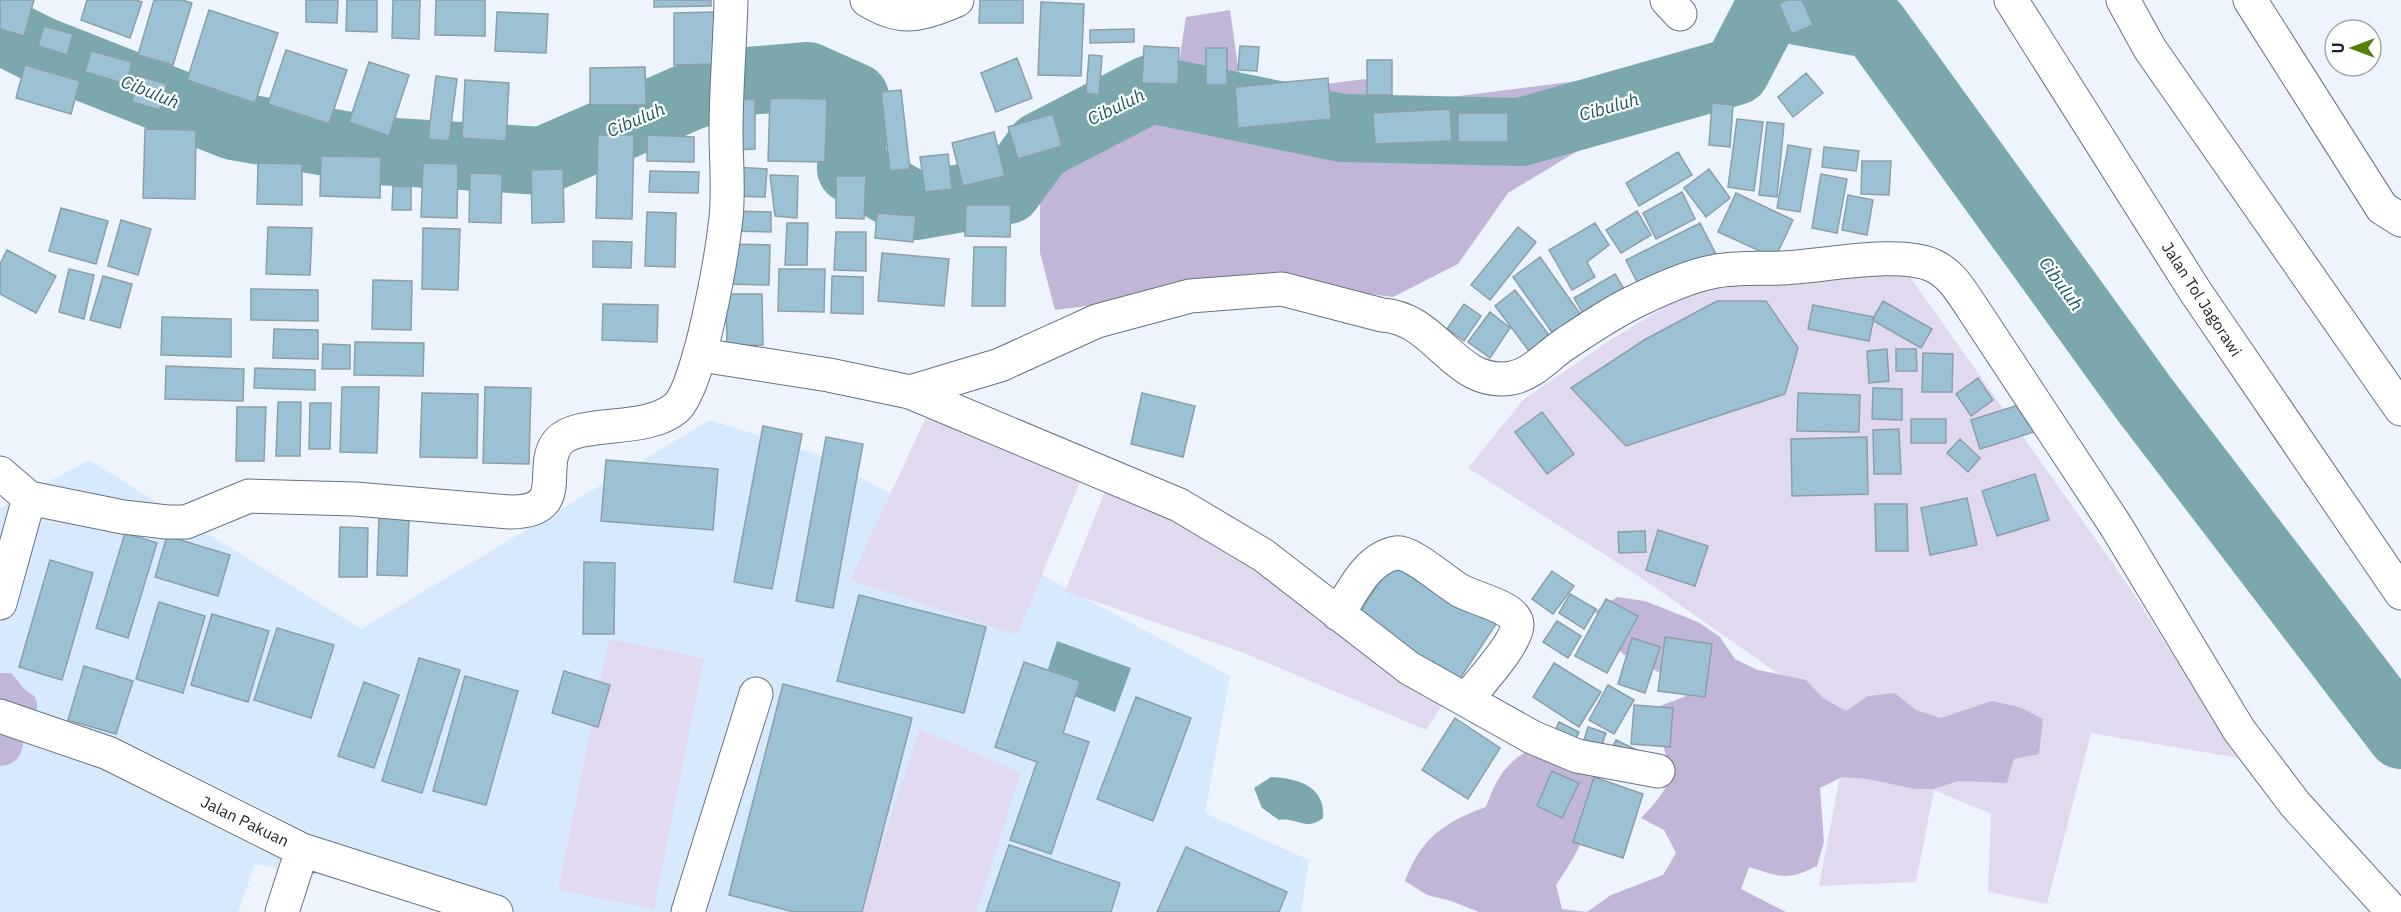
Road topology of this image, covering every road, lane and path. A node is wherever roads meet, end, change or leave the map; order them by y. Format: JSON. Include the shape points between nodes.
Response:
{"nodes":[{"id":1,"x":867,"y":0,"type":"edge"},
{"id":2,"x":957,"y":0,"type":"edge"},
{"id":3,"x":2011,"y":0,"type":"edge"},
{"id":4,"x":2123,"y":0,"type":"edge"},
{"id":5,"x":2250,"y":0,"type":"edge"},
{"id":6,"x":735,"y":4,"type":"edge"},
{"id":7,"x":2401,"y":219,"type":"edge"},
{"id":8,"x":701,"y":355,"type":"junction"},
{"id":9,"x":910,"y":392,"type":"junction"},
{"id":10,"x":2401,"y":409,"type":"edge"},
{"id":11,"x":0,"y":473,"type":"edge"},
{"id":12,"x":28,"y":498,"type":"junction"},
{"id":13,"x":2401,"y":592,"type":"edge"},
{"id":14,"x":0,"y":603,"type":"edge"},
{"id":15,"x":1338,"y":614,"type":"junction"},
{"id":16,"x":756,"y":694,"type":"dead end"},
{"id":17,"x":1466,"y":700,"type":"junction"},
{"id":18,"x":0,"y":716,"type":"edge"},
{"id":19,"x":1658,"y":771,"type":"dead end"},
{"id":20,"x":302,"y":850,"type":"junction"},
{"id":21,"x":282,"y":912,"type":"edge"},
{"id":22,"x":496,"y":912,"type":"edge"},
{"id":23,"x":688,"y":912,"type":"edge"},
{"id":24,"x":2393,"y":912,"type":"edge"}],
"edges":[{"from":1,"to":2,"type":"main road","via":[[880,8],[912,16]]},
{"from":3,"to":13,"type":"main road","name":"Jalan Tol Jagorawi","via":[[2195,291]]},
{"from":4,"to":10,"type":"main road","via":[[2150,49]]},
{"from":5,"to":7,"type":"main road","via":[[2382,208]]},
{"from":6,"to":8,"type":"main road","via":[[728,89],[726,220]]},
{"from":8,"to":9,"type":"main road"},
{"from":8,"to":12,"type":"main road","via":[[684,400],[660,418],[578,432],[560,441],[555,448],[544,501],[523,512],[249,496],[186,522],[166,522]]},
{"from":9,"to":15,"type":"main road","via":[[1179,505],[1263,555]]},
{"from":9,"to":24,"type":"main road","via":[[1000,364],[1097,321],[1190,296],[1282,289],[1395,316],[1421,329],[1476,375],[1498,379],[1527,373],[1564,344],[1638,300],[1710,272],[1875,260],[1915,261],[1934,266],[1951,278],[1984,324],[2116,526],[2240,730],[2295,804]]},
{"from":11,"to":12,"type":"main road"},
{"from":12,"to":14,"type":"main road"},
{"from":15,"to":17,"type":"main road","via":[[1409,668]]},
{"from":15,"to":17,"type":"main road","via":[[1370,565],[1398,552],[1411,554],[1440,579],[1473,597],[1509,610],[1517,626]]},
{"from":16,"to":23,"type":"main road"},
{"from":17,"to":19,"type":"main road","via":[[1532,737],[1577,756]]},
{"from":18,"to":20,"type":"main road","name":"Jalan Pakuan","via":[[108,753]]},
{"from":20,"to":21,"type":"main road"},
{"from":20,"to":22,"type":"main road","name":"Jalan Pakuan"}]}
